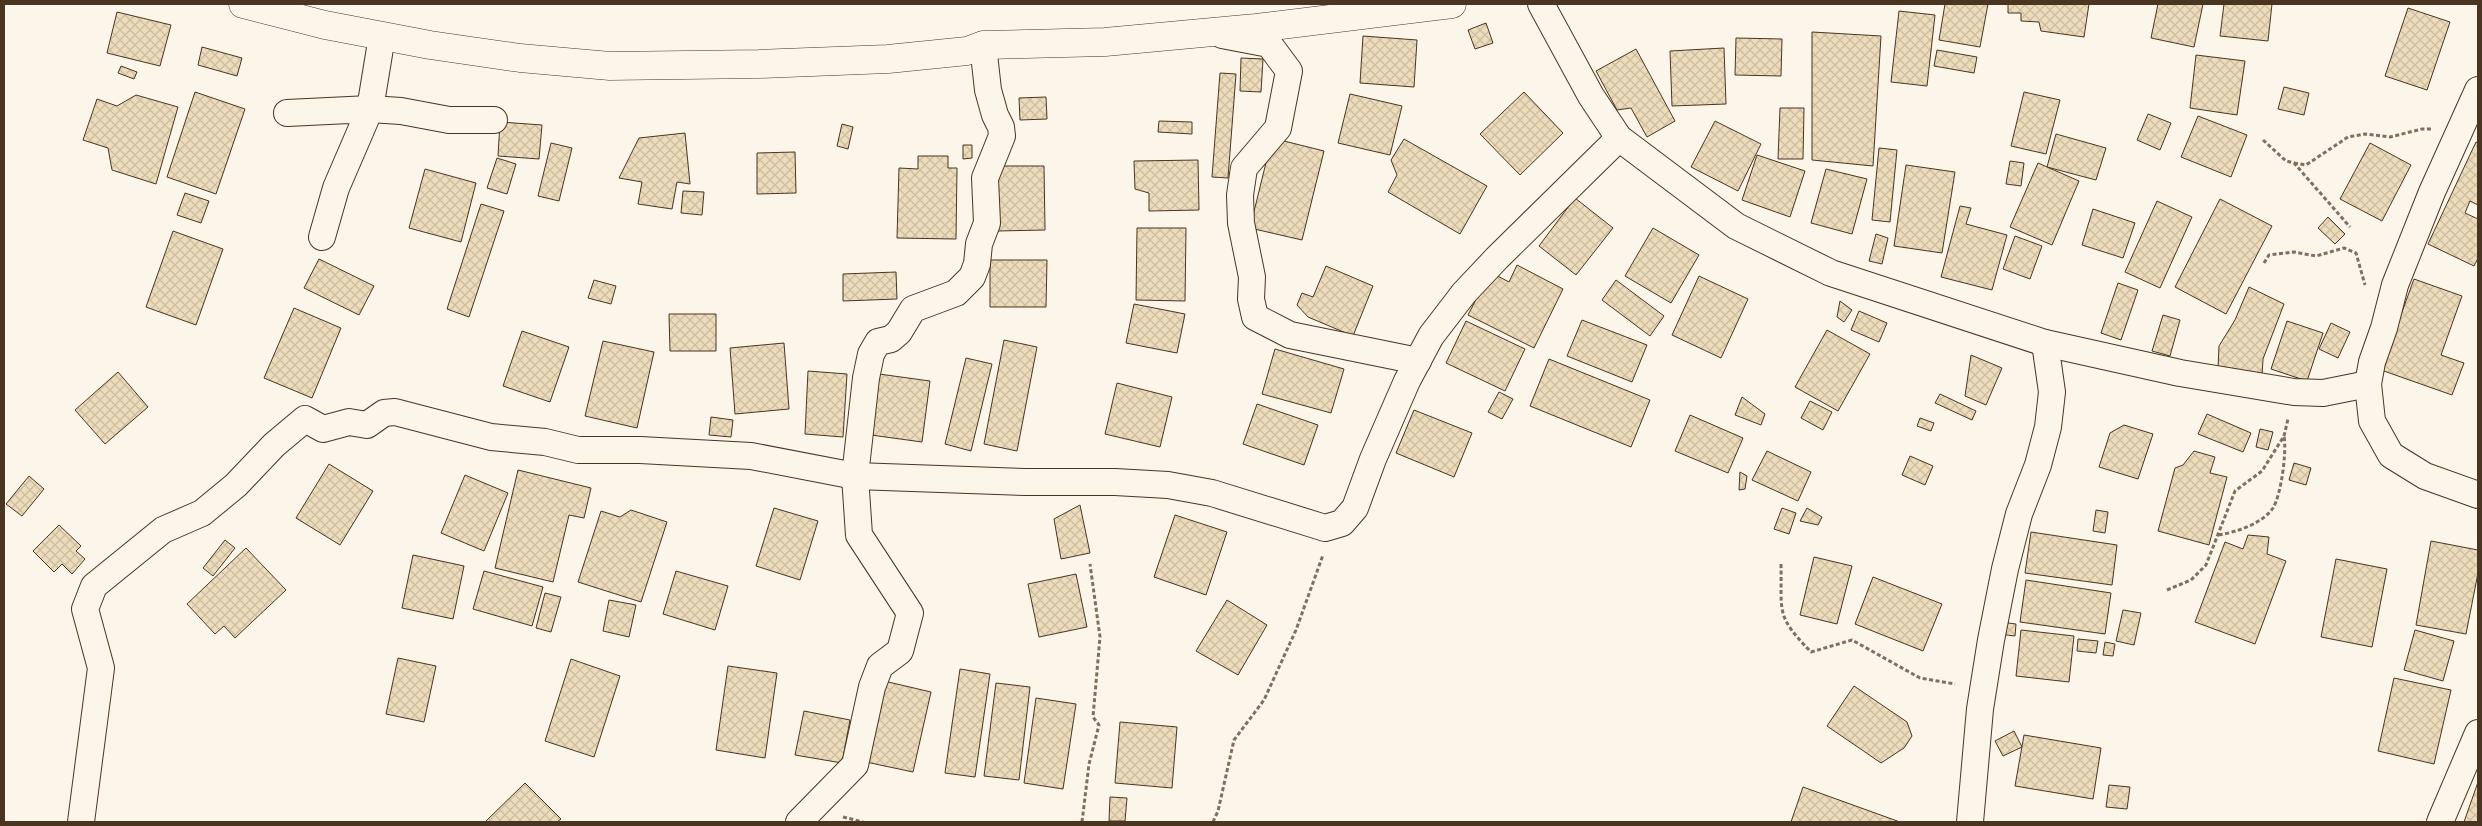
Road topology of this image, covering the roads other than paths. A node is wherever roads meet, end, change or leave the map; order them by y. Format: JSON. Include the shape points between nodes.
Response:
{"nodes":[{"id":1,"x":243,"y":4,"type":"edge"},
{"id":2,"x":1452,"y":4,"type":"edge"},
{"id":3,"x":1541,"y":4,"type":"edge"},
{"id":4,"x":1206,"y":32,"type":"junction"},
{"id":5,"x":382,"y":36,"type":"junction"},
{"id":6,"x":983,"y":45,"type":"junction"},
{"id":7,"x":2478,"y":90,"type":"edge"},
{"id":8,"x":370,"y":108,"type":"junction"},
{"id":9,"x":287,"y":112,"type":"dead end"},
{"id":10,"x":494,"y":120,"type":"dead end"},
{"id":11,"x":1619,"y":138,"type":"junction"},
{"id":12,"x":322,"y":238,"type":"dead end"},
{"id":13,"x":2045,"y":343,"type":"junction"},
{"id":14,"x":2079,"y":350,"type":"junction"},
{"id":15,"x":1418,"y":361,"type":"junction"},
{"id":16,"x":2368,"y":384,"type":"junction"},
{"id":17,"x":2052,"y":392,"type":"junction"},
{"id":18,"x":855,"y":476,"type":"junction"},
{"id":19,"x":2478,"y":495,"type":"edge"},
{"id":20,"x":2478,"y":733,"type":"edge"},
{"id":21,"x":81,"y":822,"type":"edge"},
{"id":22,"x":799,"y":822,"type":"edge"},
{"id":23,"x":1970,"y":822,"type":"edge"},
{"id":24,"x":2440,"y":822,"type":"edge"}],
"edges":[{"from":1,"to":5,"type":"street"},
{"from":2,"to":4,"type":"street"},
{"from":3,"to":11,"type":"street","via":[[1591,96]]},
{"from":4,"to":6,"type":"street","via":[[1105,42]]},
{"from":4,"to":15,"type":"street","via":[[1269,44],[1289,70],[1278,128],[1244,168],[1240,195],[1255,317],[1290,335]]},
{"from":5,"to":6,"type":"street","via":[[520,58],[610,66],[888,59],[967,51]]},
{"from":5,"to":8,"type":"street"},
{"from":6,"to":18,"type":"street","via":[[988,90],[995,116],[1002,127],[1002,136],[985,178],[987,223],[979,244],[977,264],[967,284],[956,293],[913,309],[899,332],[891,339],[878,342],[871,354]]},
{"from":7,"to":16,"type":"street","via":[[2395,285]]},
{"from":8,"to":9,"type":"street"},
{"from":8,"to":10,"type":"street","via":[[449,120]]},
{"from":8,"to":12,"type":"street","via":[[336,188]]},
{"from":11,"to":13,"type":"street","via":[[1736,226],[1791,254],[1831,273]]},
{"from":11,"to":15,"type":"street","via":[[1464,293],[1430,336]]},
{"from":13,"to":14,"type":"street"},
{"from":13,"to":17,"type":"street"},
{"from":14,"to":16,"type":"street","via":[[2180,373],[2294,392],[2323,393]]},
{"from":14,"to":17,"type":"street"},
{"from":15,"to":18,"type":"street","via":[[1373,459],[1355,508],[1347,519],[1334,527],[1325,528],[1212,493],[1168,485]]},
{"from":16,"to":19,"type":"street","via":[[2372,421],[2391,455],[2425,476]]},
{"from":17,"to":23,"type":"street","via":[[2048,427],[2038,465],[2019,514],[2005,569],[1983,689]]},
{"from":18,"to":21,"type":"street","via":[[751,456],[578,450],[545,442],[491,438],[395,412],[384,413],[367,425],[349,422],[323,429],[305,419],[202,513],[163,530],[94,586],[85,609],[101,668]]},
{"from":18,"to":22,"type":"street","via":[[859,535],[910,613],[900,651],[880,666],[872,687],[855,765]]},
{"from":20,"to":24,"type":"street"}]}
